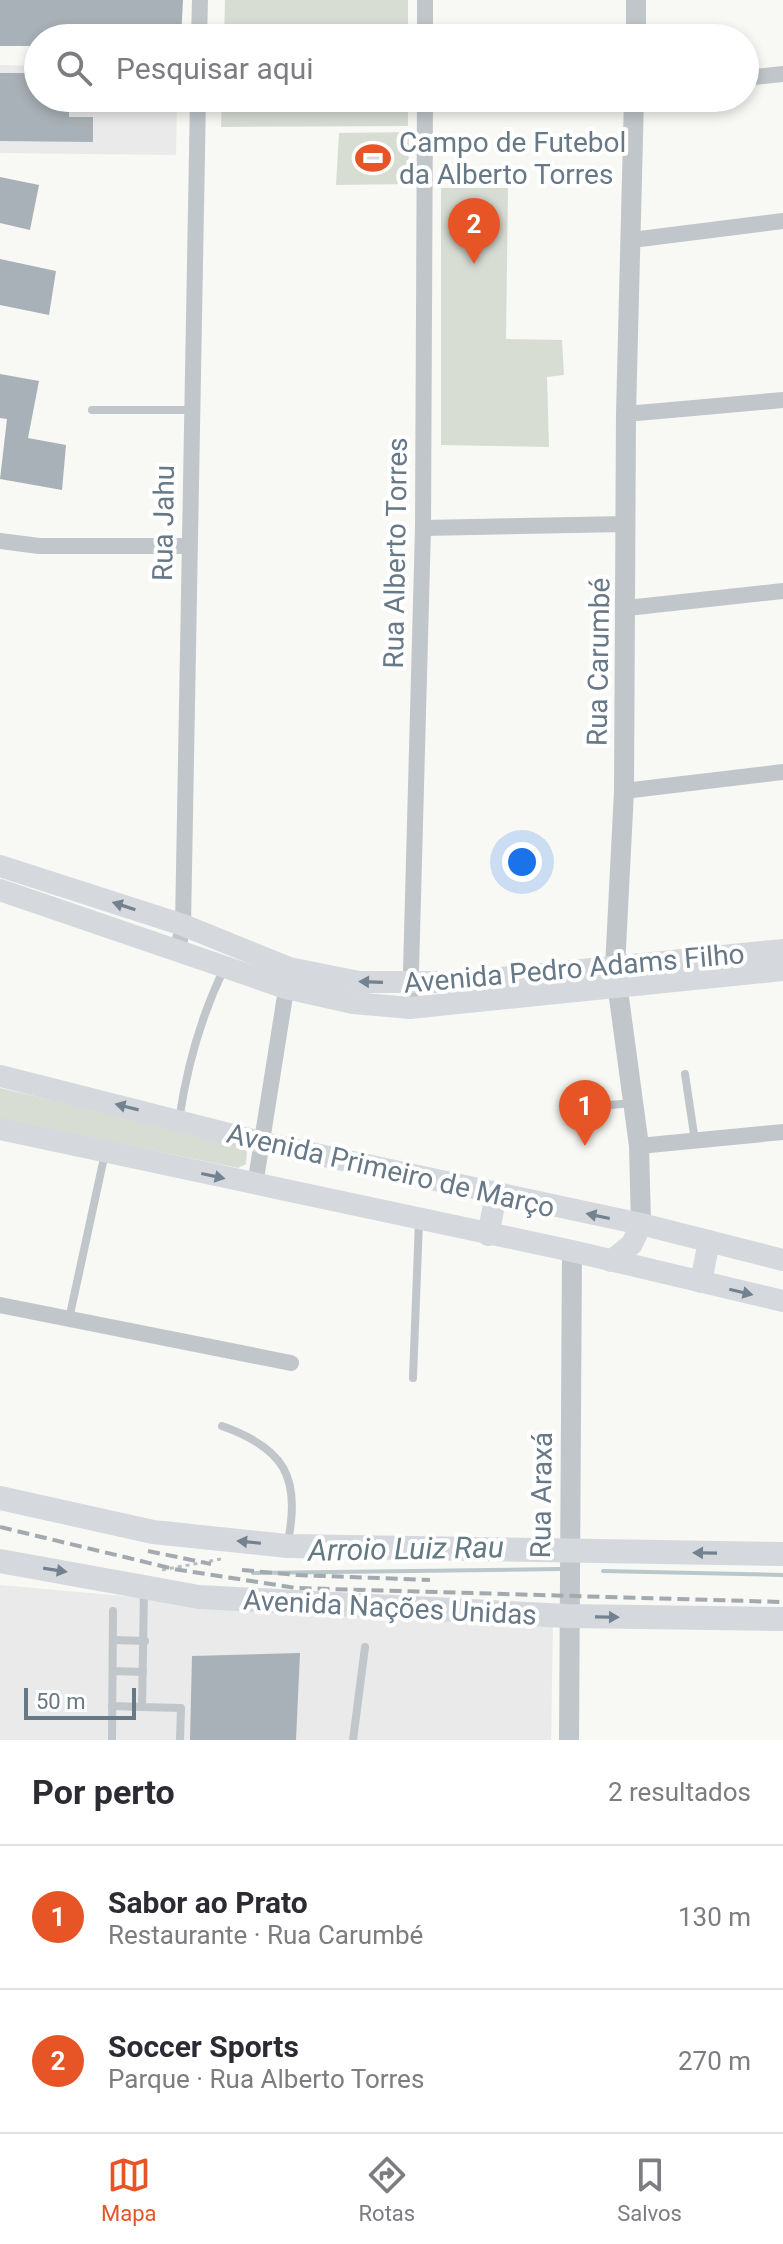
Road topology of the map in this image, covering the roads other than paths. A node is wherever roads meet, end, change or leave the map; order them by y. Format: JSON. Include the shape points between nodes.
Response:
{"nodes":[{"id":1,"x":200,"y":0,"type":"edge"},
{"id":2,"x":425,"y":0,"type":"edge"},
{"id":3,"x":636,"y":0,"type":"edge"},
{"id":4,"x":199,"y":24,"type":"edge"},
{"id":5,"x":425,"y":24,"type":"edge"},
{"id":6,"x":636,"y":24,"type":"edge"},
{"id":7,"x":783,"y":74,"type":"edge"},
{"id":8,"x":759,"y":77,"type":"edge"},
{"id":9,"x":198,"y":112,"type":"edge"},
{"id":10,"x":425,"y":112,"type":"edge"},
{"id":11,"x":634,"y":112,"type":"edge"},
{"id":12,"x":783,"y":221,"type":"edge"},
{"id":13,"x":632,"y":240,"type":"junction"},
{"id":14,"x":783,"y":400,"type":"edge"},
{"id":15,"x":92,"y":410,"type":"dead end"},
{"id":16,"x":191,"y":410,"type":"junction"},
{"id":17,"x":626,"y":414,"type":"junction"},
{"id":18,"x":626,"y":524,"type":"junction"},
{"id":19,"x":423,"y":528,"type":"junction"},
{"id":20,"x":0,"y":541,"type":"edge"},
{"id":21,"x":188,"y":546,"type":"junction"},
{"id":22,"x":783,"y":591,"type":"edge"},
{"id":23,"x":627,"y":608,"type":"junction"},
{"id":24,"x":783,"y":772,"type":"edge"},
{"id":25,"x":624,"y":791,"type":"junction"},
{"id":26,"x":0,"y":866,"type":"edge"},
{"id":27,"x":0,"y":890,"type":"edge"},
{"id":28,"x":183,"y":925,"type":"junction"},
{"id":29,"x":178,"y":949,"type":"junction"},
{"id":30,"x":783,"y":950,"type":"edge"},
{"id":31,"x":229,"y":956,"type":"junction"},
{"id":32,"x":783,"y":970,"type":"edge"},
{"id":33,"x":288,"y":978,"type":"junction"},
{"id":34,"x":616,"y":978,"type":"junction"},
{"id":35,"x":410,"y":983,"type":"junction"},
{"id":36,"x":410,"y":1008,"type":"junction"},
{"id":37,"x":685,"y":1074,"type":"dead end"},
{"id":38,"x":0,"y":1076,"type":"edge"},
{"id":39,"x":633,"y":1103,"type":"junction"},
{"id":40,"x":566,"y":1109,"type":"dead end"},
{"id":41,"x":179,"y":1120,"type":"junction"},
{"id":42,"x":0,"y":1129,"type":"edge"},
{"id":43,"x":783,"y":1132,"type":"edge"},
{"id":44,"x":695,"y":1141,"type":"junction"},
{"id":45,"x":264,"y":1143,"type":"junction"},
{"id":46,"x":639,"y":1146,"type":"junction"},
{"id":47,"x":105,"y":1153,"type":"junction"},
{"id":48,"x":255,"y":1185,"type":"junction"},
{"id":49,"x":496,"y":1195,"type":"junction"},
{"id":50,"x":419,"y":1221,"type":"junction"},
{"id":51,"x":641,"y":1224,"type":"junction"},
{"id":52,"x":488,"y":1235,"type":"junction"},
{"id":53,"x":709,"y":1241,"type":"junction"},
{"id":54,"x":572,"y":1251,"type":"junction"},
{"id":55,"x":783,"y":1260,"type":"edge"},
{"id":56,"x":611,"y":1261,"type":"junction"},
{"id":57,"x":701,"y":1282,"type":"junction"},
{"id":58,"x":783,"y":1301,"type":"edge"},
{"id":59,"x":0,"y":1305,"type":"edge"},
{"id":60,"x":69,"y":1319,"type":"junction"},
{"id":61,"x":291,"y":1363,"type":"dead end"},
{"id":62,"x":413,"y":1378,"type":"dead end"},
{"id":63,"x":222,"y":1426,"type":"dead end"},
{"id":64,"x":0,"y":1498,"type":"edge"},
{"id":65,"x":287,"y":1546,"type":"junction"},
{"id":66,"x":569,"y":1551,"type":"junction"},
{"id":67,"x":783,"y":1554,"type":"edge"},
{"id":68,"x":0,"y":1561,"type":"edge"},
{"id":69,"x":144,"y":1585,"type":"junction"},
{"id":70,"x":113,"y":1611,"type":"dead end"},
{"id":71,"x":567,"y":1616,"type":"junction"},
{"id":72,"x":783,"y":1619,"type":"edge"},
{"id":73,"x":114,"y":1640,"type":"junction"},
{"id":74,"x":145,"y":1641,"type":"junction"},
{"id":75,"x":365,"y":1647,"type":"dead end"},
{"id":76,"x":113,"y":1671,"type":"junction"},
{"id":77,"x":143,"y":1672,"type":"junction"},
{"id":78,"x":112,"y":1706,"type":"junction"},
{"id":79,"x":142,"y":1707,"type":"junction"},
{"id":80,"x":112,"y":1740,"type":"edge"},
{"id":81,"x":180,"y":1740,"type":"edge"},
{"id":82,"x":353,"y":1740,"type":"edge"},
{"id":83,"x":569,"y":1740,"type":"edge"}],
"edges":[{"from":1,"to":4,"type":"street"},
{"from":2,"to":5,"type":"street"},
{"from":3,"to":6,"type":"street"},
{"from":7,"to":8,"type":"street"},
{"from":9,"to":16,"type":"street","name":"Rua Jahu"},
{"from":10,"to":19,"type":"street","name":"Rua Alberto Torres"},
{"from":11,"to":13,"type":"street","name":"Rua Carumbé"},
{"from":12,"to":13,"type":"street"},
{"from":13,"to":17,"type":"street","name":"Rua Carumbé"},
{"from":14,"to":17,"type":"street"},
{"from":15,"to":16,"type":"lane"},
{"from":16,"to":21,"type":"street","name":"Rua Jahu"},
{"from":17,"to":18,"type":"street","name":"Rua Carumbé"},
{"from":18,"to":19,"type":"street"},
{"from":18,"to":23,"type":"street","name":"Rua Carumbé"},
{"from":19,"to":35,"type":"street","name":"Rua Alberto Torres"},
{"from":20,"to":21,"type":"street"},
{"from":21,"to":28,"type":"street","name":"Rua Jahu"},
{"from":22,"to":23,"type":"street"},
{"from":23,"to":25,"type":"street","name":"Rua Carumbé"},
{"from":24,"to":25,"type":"street"},
{"from":25,"to":34,"type":"street","name":"Rua Carumbé"},
{"from":28,"to":26,"type":"main road","name":"Avenida Pedro Adams Filho","one_way":true},
{"from":27,"to":29,"type":"main road","name":"Avenida Pedro Adams Filho"},
{"from":28,"to":29,"type":"street","name":"Rua Jahu"},
{"from":28,"to":31,"type":"main road","name":"Avenida Pedro Adams Filho"},
{"from":29,"to":31,"type":"main road","name":"Avenida Pedro Adams Filho"},
{"from":30,"to":34,"type":"main road","name":"Avenida Pedro Adams Filho"},
{"from":31,"to":33,"type":"main road","name":"Avenida Pedro Adams Filho"},
{"from":31,"to":41,"type":"lane","via":[[205,1008],[186,1072]]},
{"from":32,"to":34,"type":"main road","name":"Avenida Pedro Adams Filho"},
{"from":35,"to":33,"type":"main road","name":"Avenida Pedro Adams Filho","one_way":true},
{"from":33,"to":36,"type":"main road","name":"Avenida Pedro Adams Filho","via":[[353,1003]]},
{"from":33,"to":45,"type":"street"},
{"from":34,"to":35,"type":"main road","name":"Avenida Pedro Adams Filho"},
{"from":34,"to":36,"type":"main road","name":"Avenida Pedro Adams Filho"},
{"from":34,"to":39,"type":"street","name":"Rua Carumbé"},
{"from":35,"to":36,"type":"street","name":"Rua Alberto Torres"},
{"from":37,"to":44,"type":"lane"},
{"from":41,"to":38,"type":"main road","name":"Avenida Primeiro de Março","one_way":true},
{"from":39,"to":40,"type":"lane"},
{"from":39,"to":46,"type":"street","name":"Rua Carumbé"},
{"from":41,"to":45,"type":"main road","name":"Avenida Primeiro de Março"},
{"from":42,"to":47,"type":"main road","name":"Avenida Primeiro de Março"},
{"from":43,"to":44,"type":"street"},
{"from":44,"to":46,"type":"street"},
{"from":45,"to":48,"type":"street"},
{"from":45,"to":49,"type":"main road","name":"Avenida Primeiro de Março"},
{"from":46,"to":51,"type":"street","name":"Rua Carumbé"},
{"from":47,"to":48,"type":"main road","name":"Avenida Primeiro de Março","one_way":true},
{"from":47,"to":60,"type":"lane"},
{"from":48,"to":50,"type":"main road","name":"Avenida Primeiro de Março"},
{"from":51,"to":49,"type":"main road","name":"Avenida Primeiro de Março","one_way":true},
{"from":49,"to":52,"type":"main road"},
{"from":50,"to":52,"type":"main road","name":"Avenida Primeiro de Março"},
{"from":50,"to":62,"type":"lane"},
{"from":51,"to":53,"type":"main road","name":"Avenida Primeiro de Março"},
{"from":51,"to":56,"type":"main road","via":[[632,1244]]},
{"from":52,"to":54,"type":"main road","name":"Avenida Primeiro de Março"},
{"from":53,"to":55,"type":"main road","name":"Avenida Primeiro de Março"},
{"from":53,"to":57,"type":"main road"},
{"from":54,"to":56,"type":"main road","name":"Avenida Primeiro de Março"},
{"from":54,"to":66,"type":"street","name":"Rua Araxá"},
{"from":56,"to":57,"type":"main road","name":"Avenida Primeiro de Março"},
{"from":57,"to":58,"type":"main road","name":"Avenida Primeiro de Março","one_way":true},
{"from":59,"to":60,"type":"street"},
{"from":60,"to":61,"type":"street"},
{"from":63,"to":65,"type":"lane","via":[[250,1436],[286,1471],[294,1502]]},
{"from":65,"to":64,"type":"main road","name":"Avenida Nações Unidas","one_way":true,"via":[[153,1532]]},
{"from":65,"to":66,"type":"main road","name":"Avenida Nações Unidas"},
{"from":67,"to":66,"type":"main road","name":"Avenida Nações Unidas","one_way":true},
{"from":66,"to":71,"type":"street","name":"Rua Araxá"},
{"from":68,"to":69,"type":"main road","name":"Avenida Nações Unidas","one_way":true},
{"from":69,"to":71,"type":"main road","name":"Avenida Nações Unidas","via":[[199,1597]]},
{"from":69,"to":74,"type":"lane"},
{"from":70,"to":73,"type":"lane"},
{"from":71,"to":72,"type":"main road","name":"Avenida Nações Unidas","one_way":true},
{"from":71,"to":83,"type":"street","name":"Rua Araxá"},
{"from":73,"to":74,"type":"lane"},
{"from":73,"to":76,"type":"lane"},
{"from":74,"to":77,"type":"lane"},
{"from":75,"to":82,"type":"lane"},
{"from":76,"to":77,"type":"lane"},
{"from":76,"to":78,"type":"lane"},
{"from":77,"to":79,"type":"lane"},
{"from":78,"to":79,"type":"lane"},
{"from":78,"to":80,"type":"lane"},
{"from":79,"to":81,"type":"lane","via":[[181,1708]]}]}
